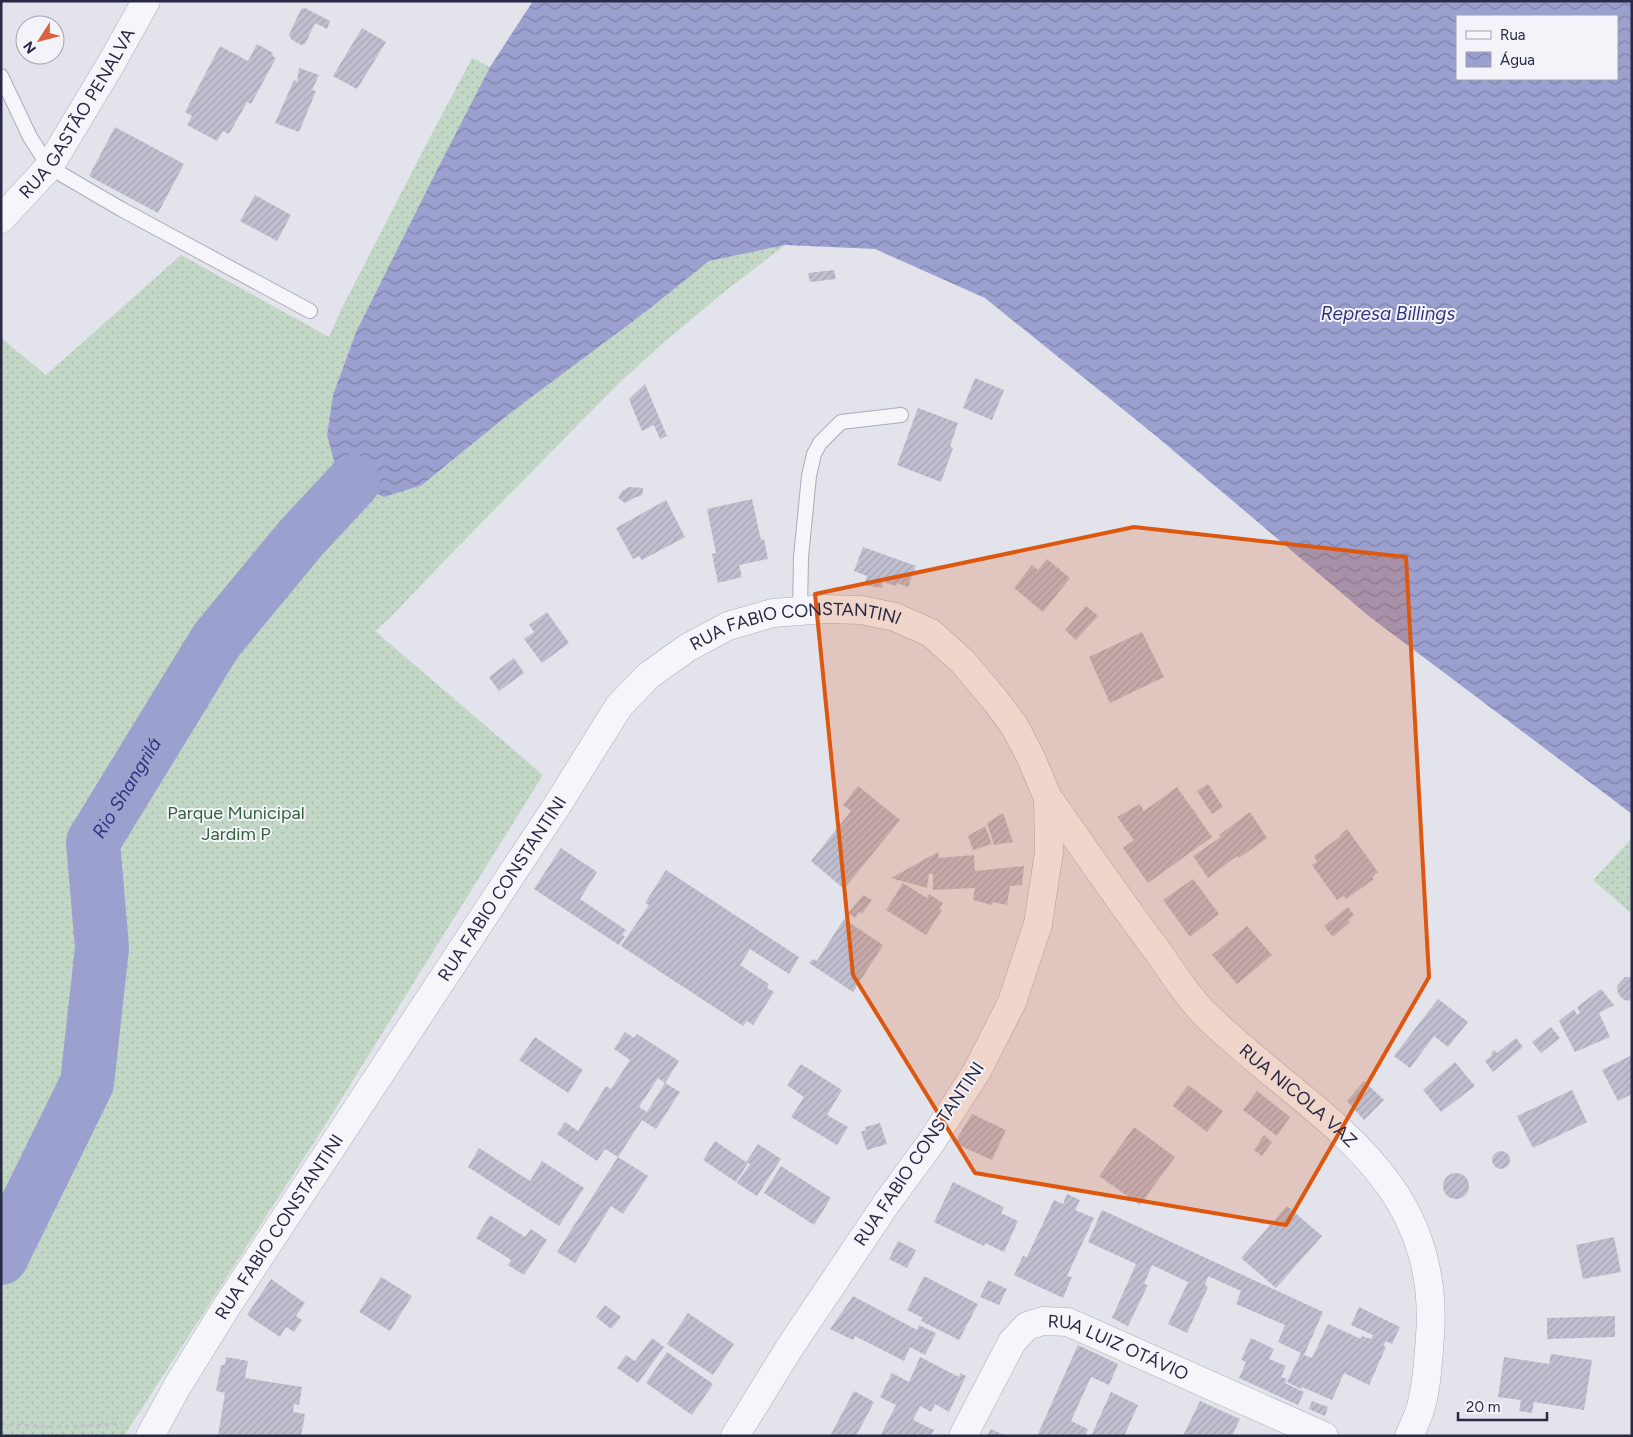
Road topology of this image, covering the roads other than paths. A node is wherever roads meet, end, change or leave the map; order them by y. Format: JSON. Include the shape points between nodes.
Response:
{"nodes":[{"id":1,"x":146,"y":1,"type":"edge"},
{"id":2,"x":1,"y":76,"type":"edge"},
{"id":3,"x":48,"y":167,"type":"junction"},
{"id":4,"x":1,"y":219,"type":"edge"},
{"id":5,"x":310,"y":311,"type":"dead end"},
{"id":6,"x":901,"y":414,"type":"dead end"},
{"id":7,"x":800,"y":611,"type":"junction"},
{"id":8,"x":1048,"y":798,"type":"junction"},
{"id":9,"x":154,"y":1429,"type":"edge"},
{"id":10,"x":735,"y":1436,"type":"edge"},
{"id":11,"x":963,"y":1436,"type":"edge"},
{"id":12,"x":1324,"y":1436,"type":"edge"},
{"id":13,"x":1409,"y":1436,"type":"edge"}],
"edges":[{"from":1,"to":3,"type":"street","name":"RUA GASTÃO PENALVA"},
{"from":2,"to":3,"type":"lane"},
{"from":3,"to":4,"type":"street","name":"RUA GASTÃO PENALVA"},
{"from":3,"to":5,"type":"lane"},
{"from":6,"to":7,"type":"lane","via":[[841,422],[820,443],[814,454],[801,557]]},
{"from":7,"to":8,"type":"street","name":"RUA FABIO CONSTANTINI","via":[[826,608],[861,610],[895,617],[931,634],[963,662],[995,700],[1019,735]]},
{"from":7,"to":9,"type":"street","name":"RUA FABIO CONSTANTINI","via":[[773,612],[728,626],[687,648],[648,676],[619,706],[558,804],[227,1306]]},
{"from":8,"to":10,"type":"street","name":"RUA FABIO CONSTANTINI","via":[[1049,852],[1038,924],[1012,1002],[972,1079],[790,1346]]},
{"from":8,"to":13,"type":"street","name":"RUA NICOLA VAZ","via":[[1204,1013],[1340,1130],[1377,1168],[1402,1204],[1417,1237],[1428,1278],[1431,1316],[1428,1368],[1420,1410]]},
{"from":11,"to":12,"type":"street","name":"RUA LUIZ OTÁVIO","via":[[1012,1342],[1026,1326],[1043,1321],[1068,1322]]}]}
